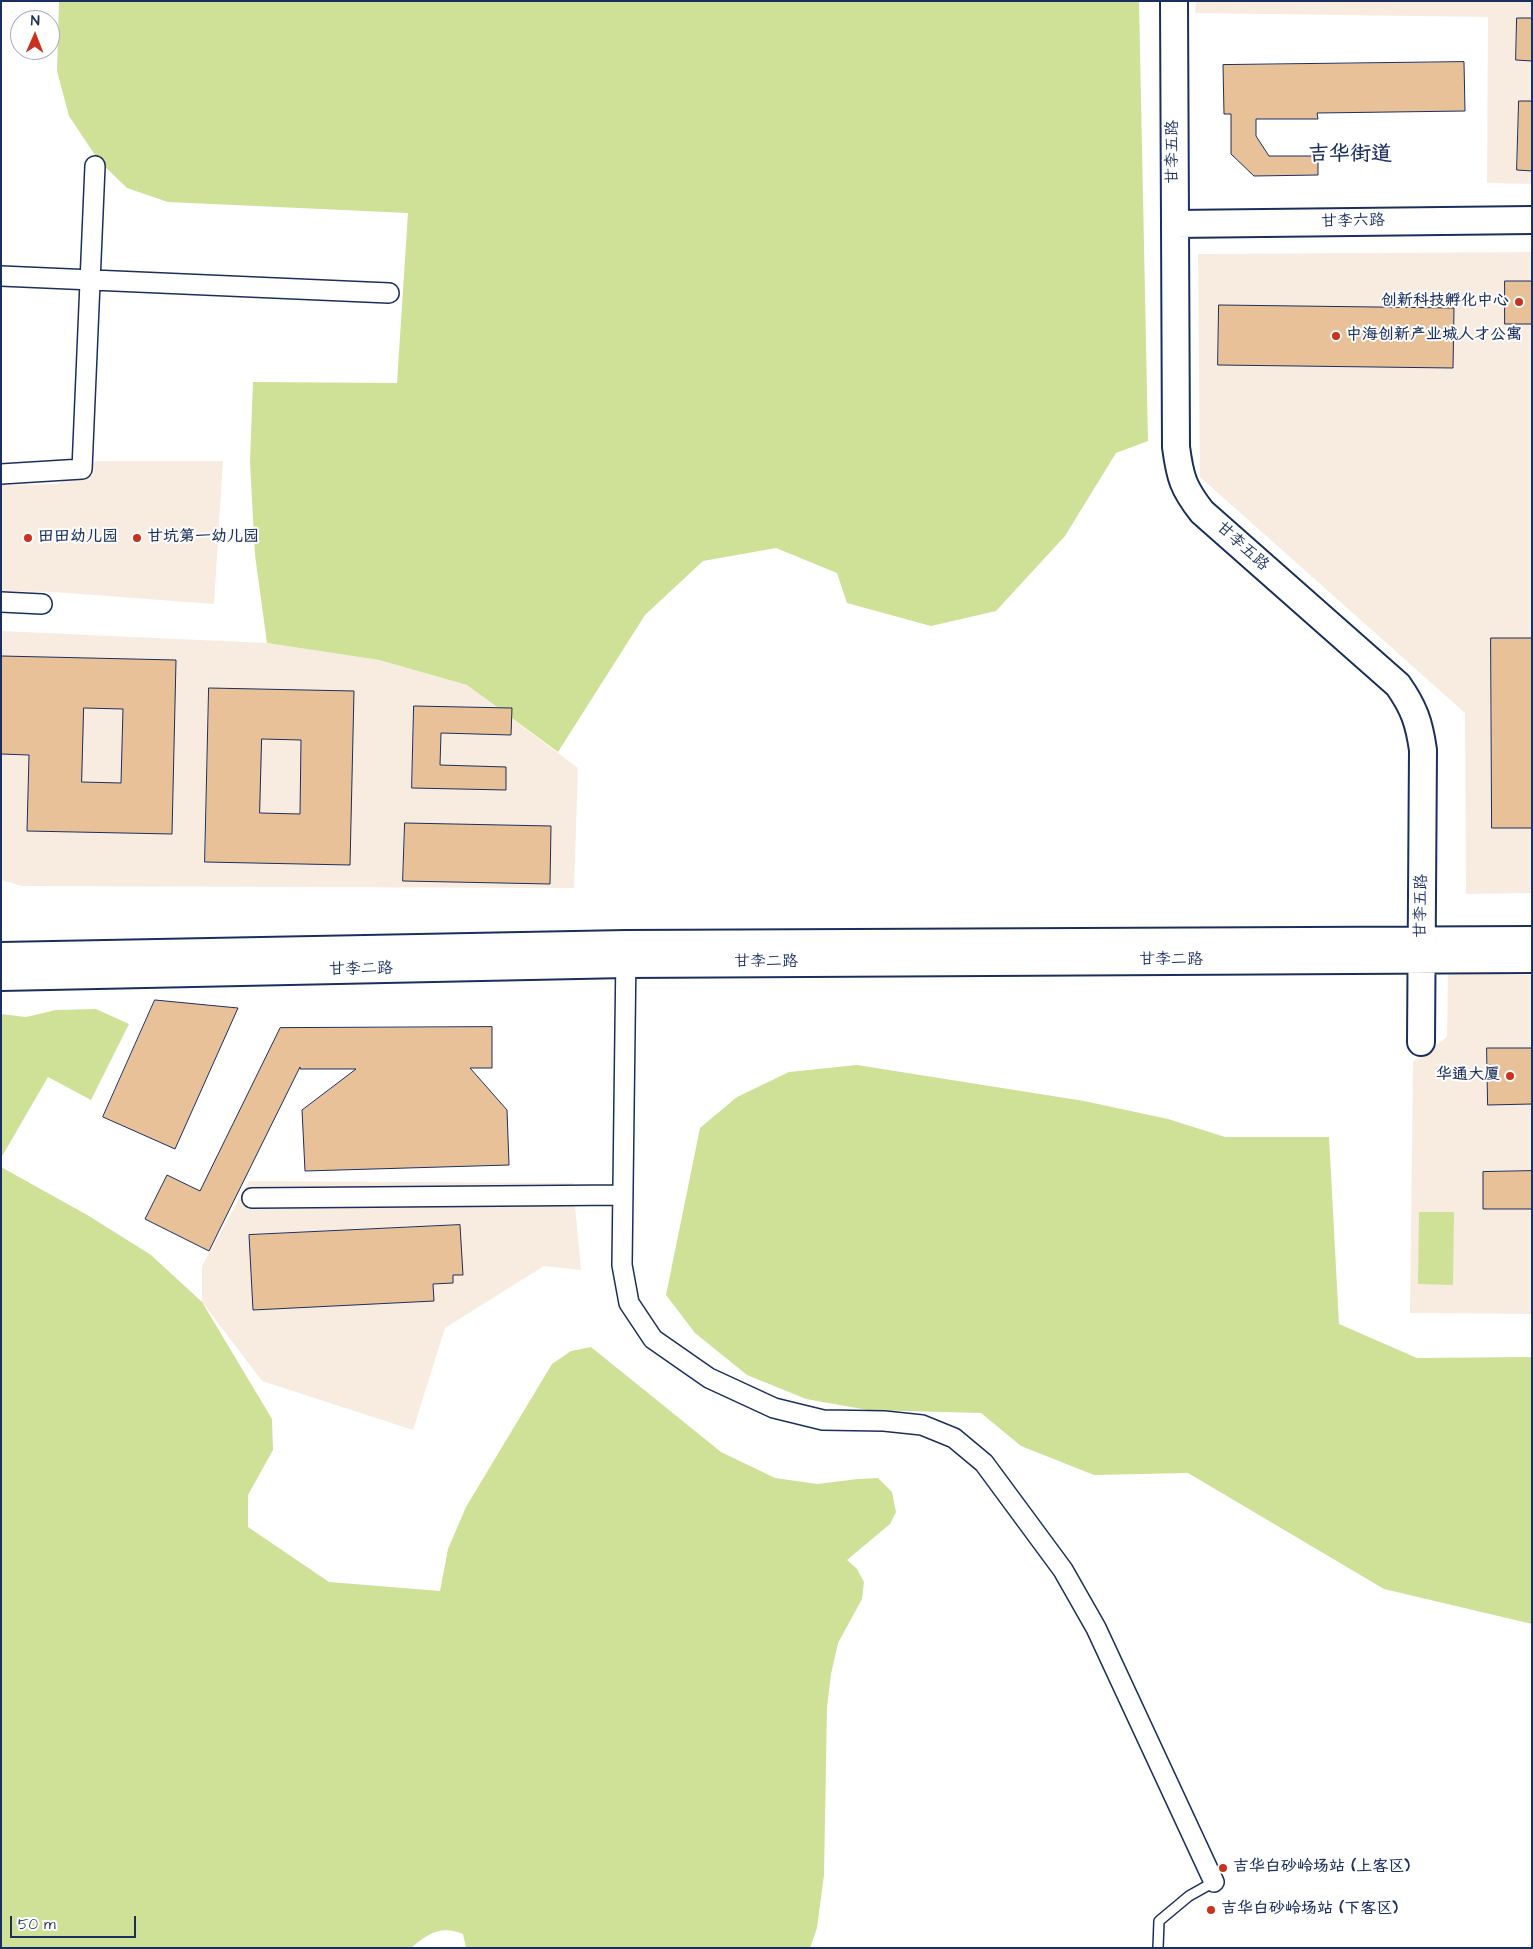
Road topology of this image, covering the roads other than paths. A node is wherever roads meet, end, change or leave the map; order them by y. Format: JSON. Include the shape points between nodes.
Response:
{"nodes":[{"id":1,"x":1174,"y":1,"type":"edge"},
{"id":2,"x":94,"y":166,"type":"dead end"},
{"id":3,"x":1532,"y":220,"type":"edge"},
{"id":4,"x":1175,"y":224,"type":"junction"},
{"id":5,"x":1,"y":276,"type":"edge"},
{"id":6,"x":90,"y":280,"type":"junction"},
{"id":7,"x":389,"y":293,"type":"dead end"},
{"id":8,"x":1,"y":474,"type":"edge"},
{"id":9,"x":1,"y":602,"type":"edge"},
{"id":10,"x":42,"y":604,"type":"dead end"},
{"id":11,"x":1532,"y":940,"type":"edge"},
{"id":12,"x":1421,"y":950,"type":"junction"},
{"id":13,"x":626,"y":954,"type":"junction"},
{"id":14,"x":1,"y":956,"type":"edge"},
{"id":15,"x":1532,"y":959,"type":"edge"},
{"id":16,"x":1,"y":977,"type":"edge"},
{"id":17,"x":1421,"y":1042,"type":"dead end"},
{"id":18,"x":623,"y":1195,"type":"junction"},
{"id":19,"x":252,"y":1198,"type":"dead end"},
{"id":20,"x":1214,"y":1882,"type":"joint"},
{"id":21,"x":1158,"y":1948,"type":"edge"}],
"edges":[{"from":1,"to":4,"type":"main road","name":"甘李五路"},
{"from":2,"to":6,"type":"street"},
{"from":3,"to":4,"type":"main road","name":"甘李六路"},
{"from":4,"to":12,"type":"main road","name":"甘李五路","via":[[1176,447],[1180,474],[1188,494],[1202,512],[1398,685],[1411,704],[1423,750]]},
{"from":5,"to":6,"type":"street"},
{"from":6,"to":7,"type":"street"},
{"from":6,"to":8,"type":"street","via":[[82,469]]},
{"from":9,"to":10,"type":"street"},
{"from":11,"to":12,"type":"main road","name":"甘李二路"},
{"from":12,"to":13,"type":"main road","name":"甘李二路"},
{"from":12,"to":15,"type":"main road","name":"甘李二路"},
{"from":12,"to":17,"type":"main road","name":"甘李五路"},
{"from":13,"to":14,"type":"main road","name":"甘李二路"},
{"from":13,"to":16,"type":"main road","name":"甘李二路"},
{"from":13,"to":18,"type":"street"},
{"from":18,"to":19,"type":"street"},
{"from":18,"to":20,"type":"street","via":[[622,1265],[629,1303],[652,1339],[709,1378],[774,1408],[823,1420],[922,1425],[954,1438],[984,1463],[1063,1570],[1096,1628]]},
{"from":20,"to":21,"type":"lane","via":[[1189,1896],[1159,1921]]}]}
